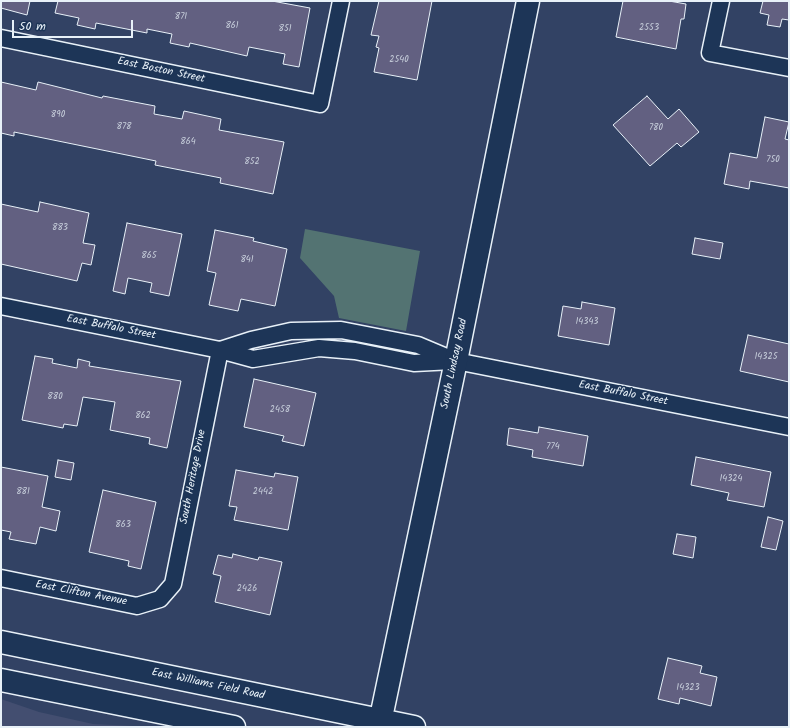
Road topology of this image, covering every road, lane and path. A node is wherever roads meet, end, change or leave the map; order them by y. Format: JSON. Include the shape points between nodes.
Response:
{"nodes":[{"id":1,"x":341,"y":1,"type":"edge"},
{"id":2,"x":528,"y":1,"type":"edge"},
{"id":3,"x":721,"y":1,"type":"edge"},
{"id":4,"x":1,"y":38,"type":"edge"},
{"id":5,"x":789,"y":68,"type":"edge"},
{"id":6,"x":1,"y":306,"type":"edge"},
{"id":7,"x":220,"y":350,"type":"junction"},
{"id":8,"x":456,"y":361,"type":"junction"},
{"id":9,"x":789,"y":427,"type":"edge"},
{"id":10,"x":1,"y":578,"type":"edge"},
{"id":11,"x":160,"y":600,"type":"joint"},
{"id":12,"x":1,"y":642,"type":"edge"},
{"id":13,"x":1,"y":680,"type":"edge"},
{"id":14,"x":380,"y":724,"type":"edge"},
{"id":15,"x":234,"y":727,"type":"edge"},
{"id":16,"x":414,"y":727,"type":"edge"}],
"edges":[{"from":1,"to":4,"type":"street","name":"East Boston Street","via":[[320,104]]},
{"from":2,"to":8,"type":"main road","name":"South Lindsay Road"},
{"from":3,"to":5,"type":"street","via":[[710,53]]},
{"from":6,"to":7,"type":"street","name":"East Buffalo Street"},
{"from":7,"to":8,"type":"street","name":"East Buffalo Street","via":[[253,359],[319,348],[355,351],[414,363]]},
{"from":7,"to":11,"type":"street","name":"South Heritage Drive","via":[[173,584]]},
{"from":8,"to":9,"type":"street","name":"East Buffalo Street"},
{"from":8,"to":14,"type":"main road","name":"South Lindsay Road"},
{"from":10,"to":11,"type":"street","name":"East Clifton Avenue","via":[[137,606]]},
{"from":12,"to":14,"type":"main road","name":"East Williams Field Road"},
{"from":13,"to":15,"type":"main road"},
{"from":14,"to":16,"type":"main road","name":"East Williams Field Road"}]}
